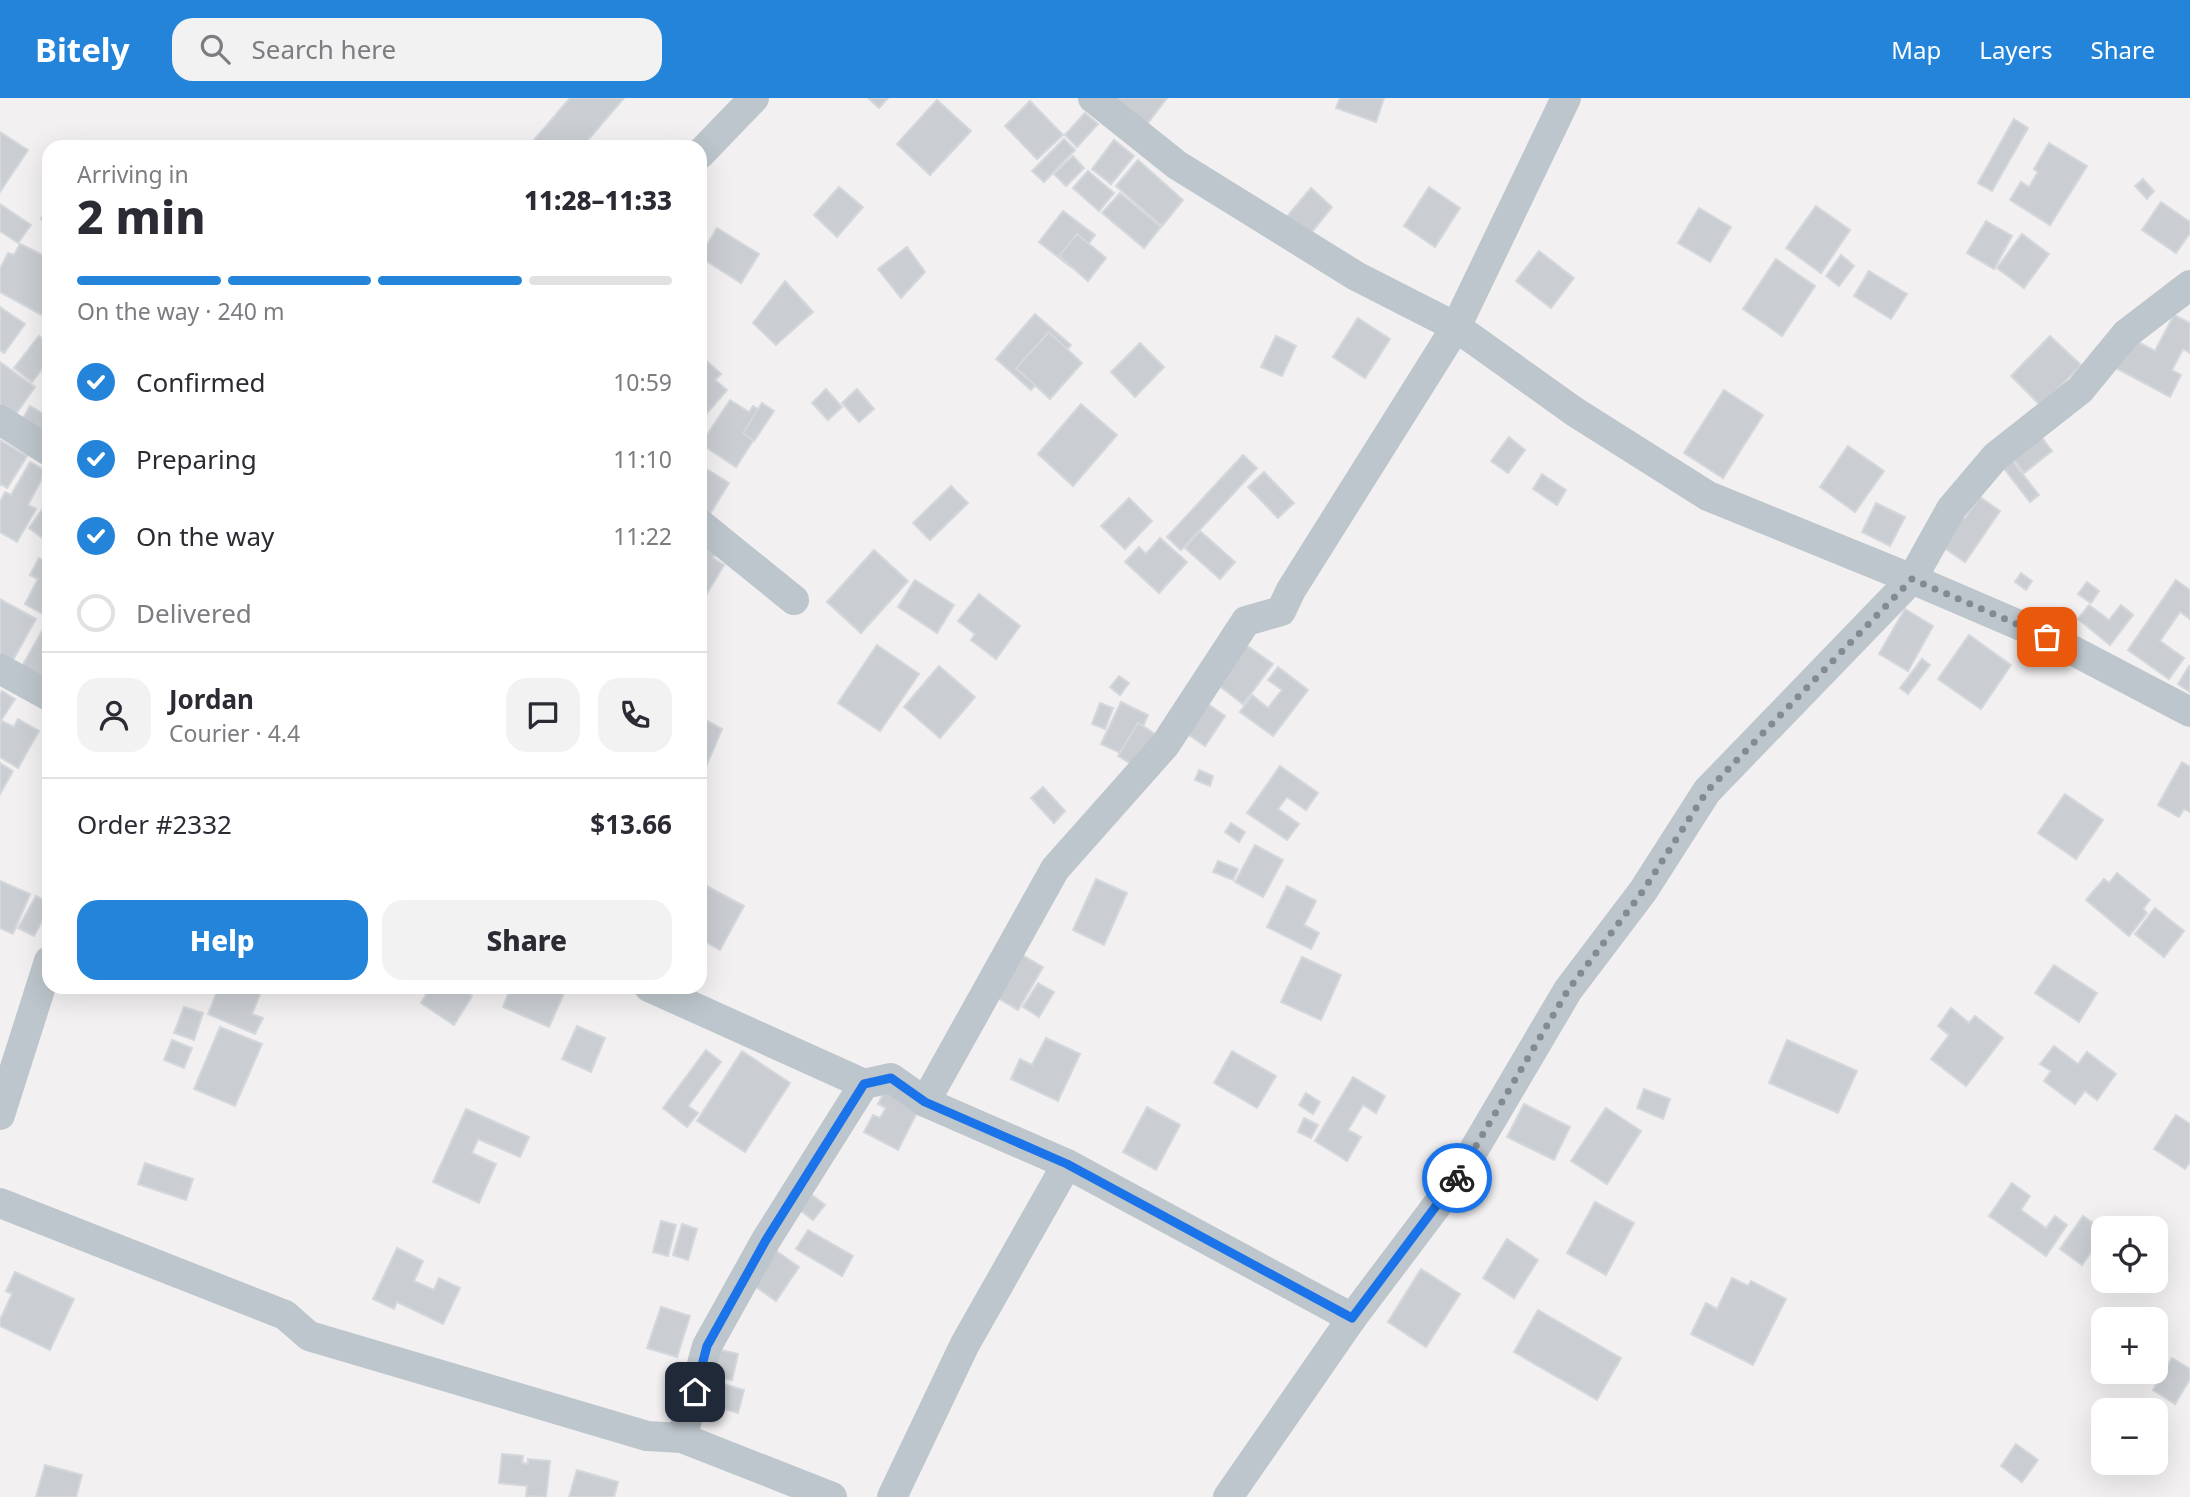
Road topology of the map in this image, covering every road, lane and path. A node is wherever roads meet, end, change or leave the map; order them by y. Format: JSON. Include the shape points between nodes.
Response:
{"nodes":[{"id":1,"x":754,"y":98,"type":"edge"},
{"id":2,"x":1093,"y":98,"type":"edge"},
{"id":3,"x":1566,"y":98,"type":"edge"},
{"id":4,"x":707,"y":147,"type":"edge"},
{"id":5,"x":2190,"y":285,"type":"edge"},
{"id":6,"x":1456,"y":327,"type":"junction"},
{"id":7,"x":0,"y":420,"type":"edge"},
{"id":8,"x":42,"y":447,"type":"edge"},
{"id":9,"x":707,"y":530,"type":"edge"},
{"id":10,"x":1912,"y":579,"type":"junction"},
{"id":11,"x":794,"y":600,"type":"dead end"},
{"id":12,"x":0,"y":669,"type":"edge"},
{"id":13,"x":42,"y":692,"type":"edge"},
{"id":14,"x":2190,"y":712,"type":"edge"},
{"id":15,"x":42,"y":983,"type":"edge"},
{"id":16,"x":665,"y":994,"type":"edge"},
{"id":17,"x":864,"y":1084,"type":"junction"},
{"id":18,"x":925,"y":1102,"type":"junction"},
{"id":19,"x":0,"y":1115,"type":"edge"},
{"id":20,"x":1067,"y":1164,"type":"junction"},
{"id":21,"x":0,"y":1203,"type":"edge"},
{"id":22,"x":1352,"y":1318,"type":"junction"},
{"id":23,"x":682,"y":1438,"type":"junction"},
{"id":24,"x":832,"y":1497,"type":"edge"},
{"id":25,"x":892,"y":1497,"type":"edge"},
{"id":26,"x":1228,"y":1497,"type":"edge"}],
"edges":[{"from":1,"to":4,"type":"street"},
{"from":2,"to":6,"type":"street","via":[[1177,165],[1356,276]]},
{"from":3,"to":6,"type":"street"},
{"from":5,"to":10,"type":"street","via":[[2126,334],[2080,390],[1996,456],[1951,509]]},
{"from":6,"to":10,"type":"street","via":[[1576,412],[1708,496]]},
{"from":6,"to":18,"type":"street","via":[[1280,611],[1246,621],[1165,746],[1055,869]]},
{"from":7,"to":8,"type":"street"},
{"from":9,"to":11,"type":"street"},
{"from":10,"to":14,"type":"street","via":[[2047,637]]},
{"from":10,"to":22,"type":"street","via":[[1707,791],[1643,891],[1568,990],[1456,1180]]},
{"from":12,"to":13,"type":"street"},
{"from":15,"to":19,"type":"street"},
{"from":16,"to":17,"type":"street"},
{"from":17,"to":18,"type":"street","via":[[891,1078]]},
{"from":17,"to":23,"type":"street","via":[[766,1240],[707,1346]]},
{"from":18,"to":20,"type":"street"},
{"from":20,"to":22,"type":"street"},
{"from":20,"to":25,"type":"street","via":[[965,1344]]},
{"from":21,"to":23,"type":"street","via":[[285,1315],[309,1336],[648,1436]]},
{"from":22,"to":26,"type":"street"},
{"from":23,"to":24,"type":"street"}]}
